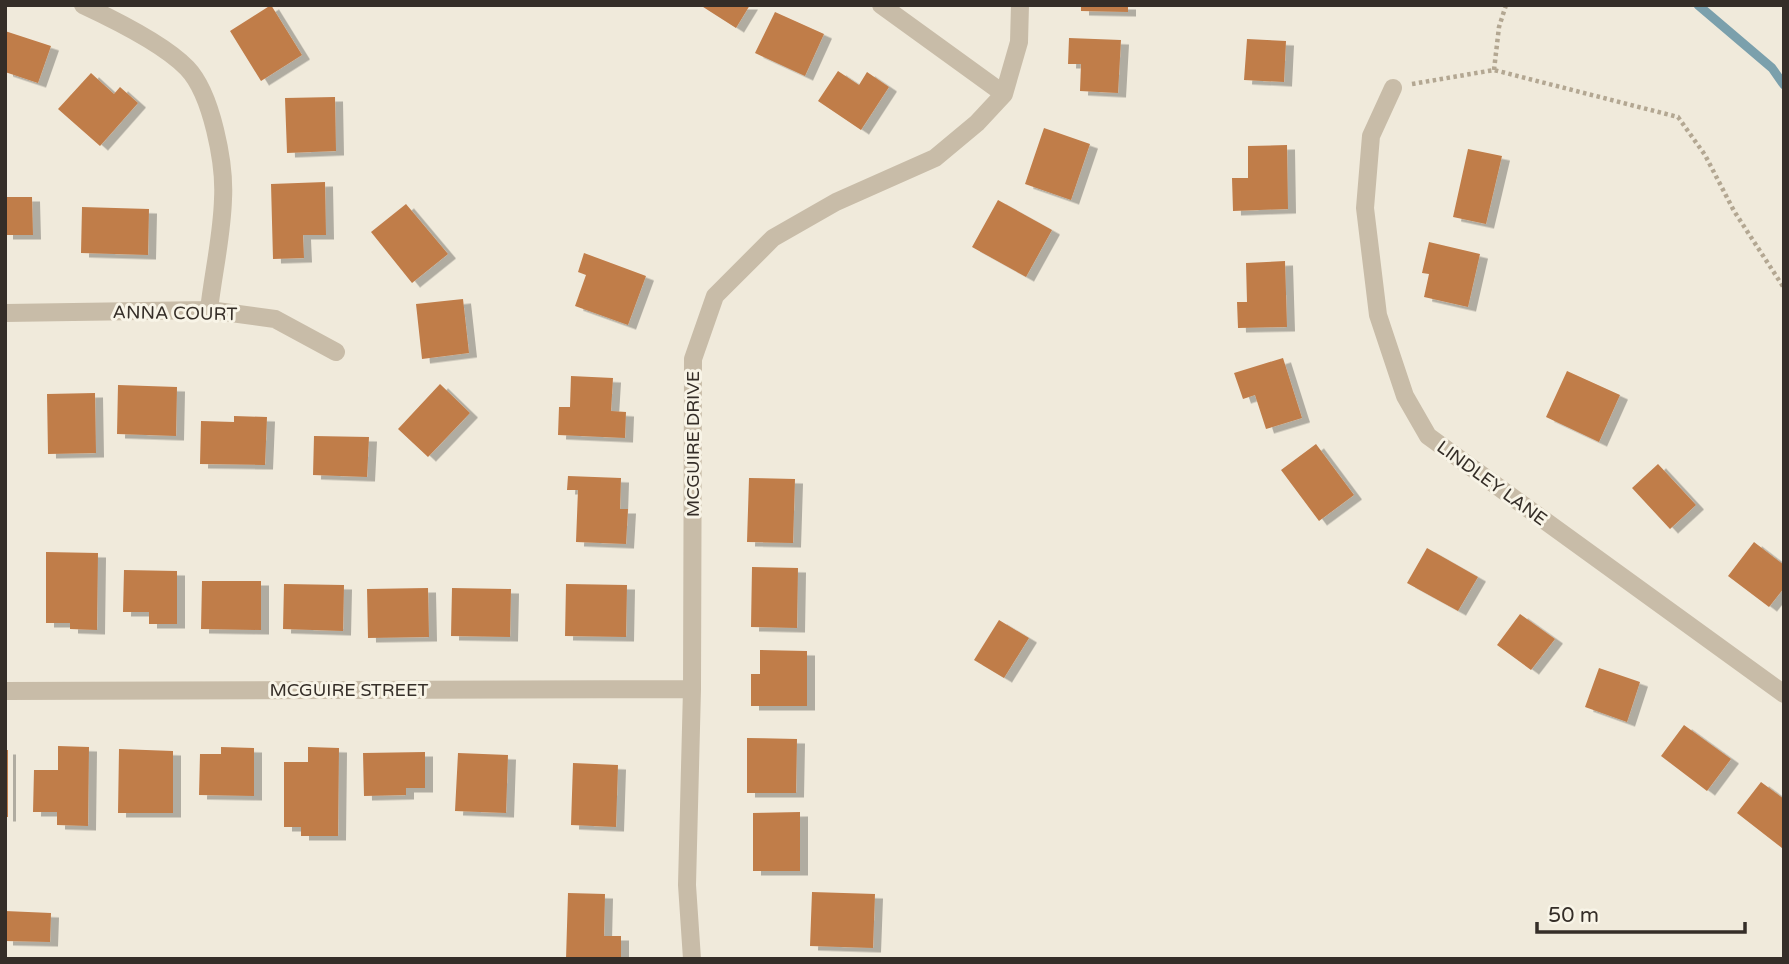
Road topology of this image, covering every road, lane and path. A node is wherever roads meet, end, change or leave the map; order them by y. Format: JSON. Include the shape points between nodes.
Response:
{"nodes":[{"id":1,"x":83,"y":5,"type":"edge"},
{"id":2,"x":881,"y":5,"type":"edge"},
{"id":3,"x":1020,"y":5,"type":"edge"},
{"id":4,"x":1506,"y":5,"type":"edge"},
{"id":5,"x":1494,"y":70,"type":"junction"},
{"id":6,"x":1393,"y":88,"type":"joint"},
{"id":7,"x":1004,"y":94,"type":"junction"},
{"id":8,"x":1784,"y":288,"type":"edge"},
{"id":9,"x":209,"y":310,"type":"junction"},
{"id":10,"x":5,"y":313,"type":"edge"},
{"id":11,"x":335,"y":352,"type":"dead end"},
{"id":12,"x":692,"y":690,"type":"junction"},
{"id":13,"x":5,"y":691,"type":"edge"},
{"id":14,"x":1784,"y":694,"type":"edge"},
{"id":15,"x":692,"y":959,"type":"edge"}],
"edges":[{"from":1,"to":9,"type":"street","via":[[122,23],[186,67],[202,87],[213,120],[223,198]]},
{"from":2,"to":7,"type":"street"},
{"from":3,"to":7,"type":"street","name":"MCGUIRE DRIVE","via":[[1019,42]]},
{"from":4,"to":5,"type":"path"},
{"from":5,"to":6,"type":"path"},
{"from":5,"to":8,"type":"path","via":[[1678,117]]},
{"from":6,"to":14,"type":"street","name":"LINDLEY LANE","via":[[1371,136],[1365,208],[1378,314],[1405,396],[1428,436]]},
{"from":7,"to":12,"type":"street","name":"MCGUIRE DRIVE","via":[[935,158],[836,202],[774,238],[715,296],[693,359]]},
{"from":9,"to":10,"type":"street","name":"ANNA COURT"},
{"from":9,"to":11,"type":"street","name":"ANNA COURT","via":[[275,319]]},
{"from":12,"to":13,"type":"street","name":"MCGUIRE STREET"},
{"from":12,"to":15,"type":"street","name":"MCGUIRE DRIVE","via":[[687,884]]}]}
